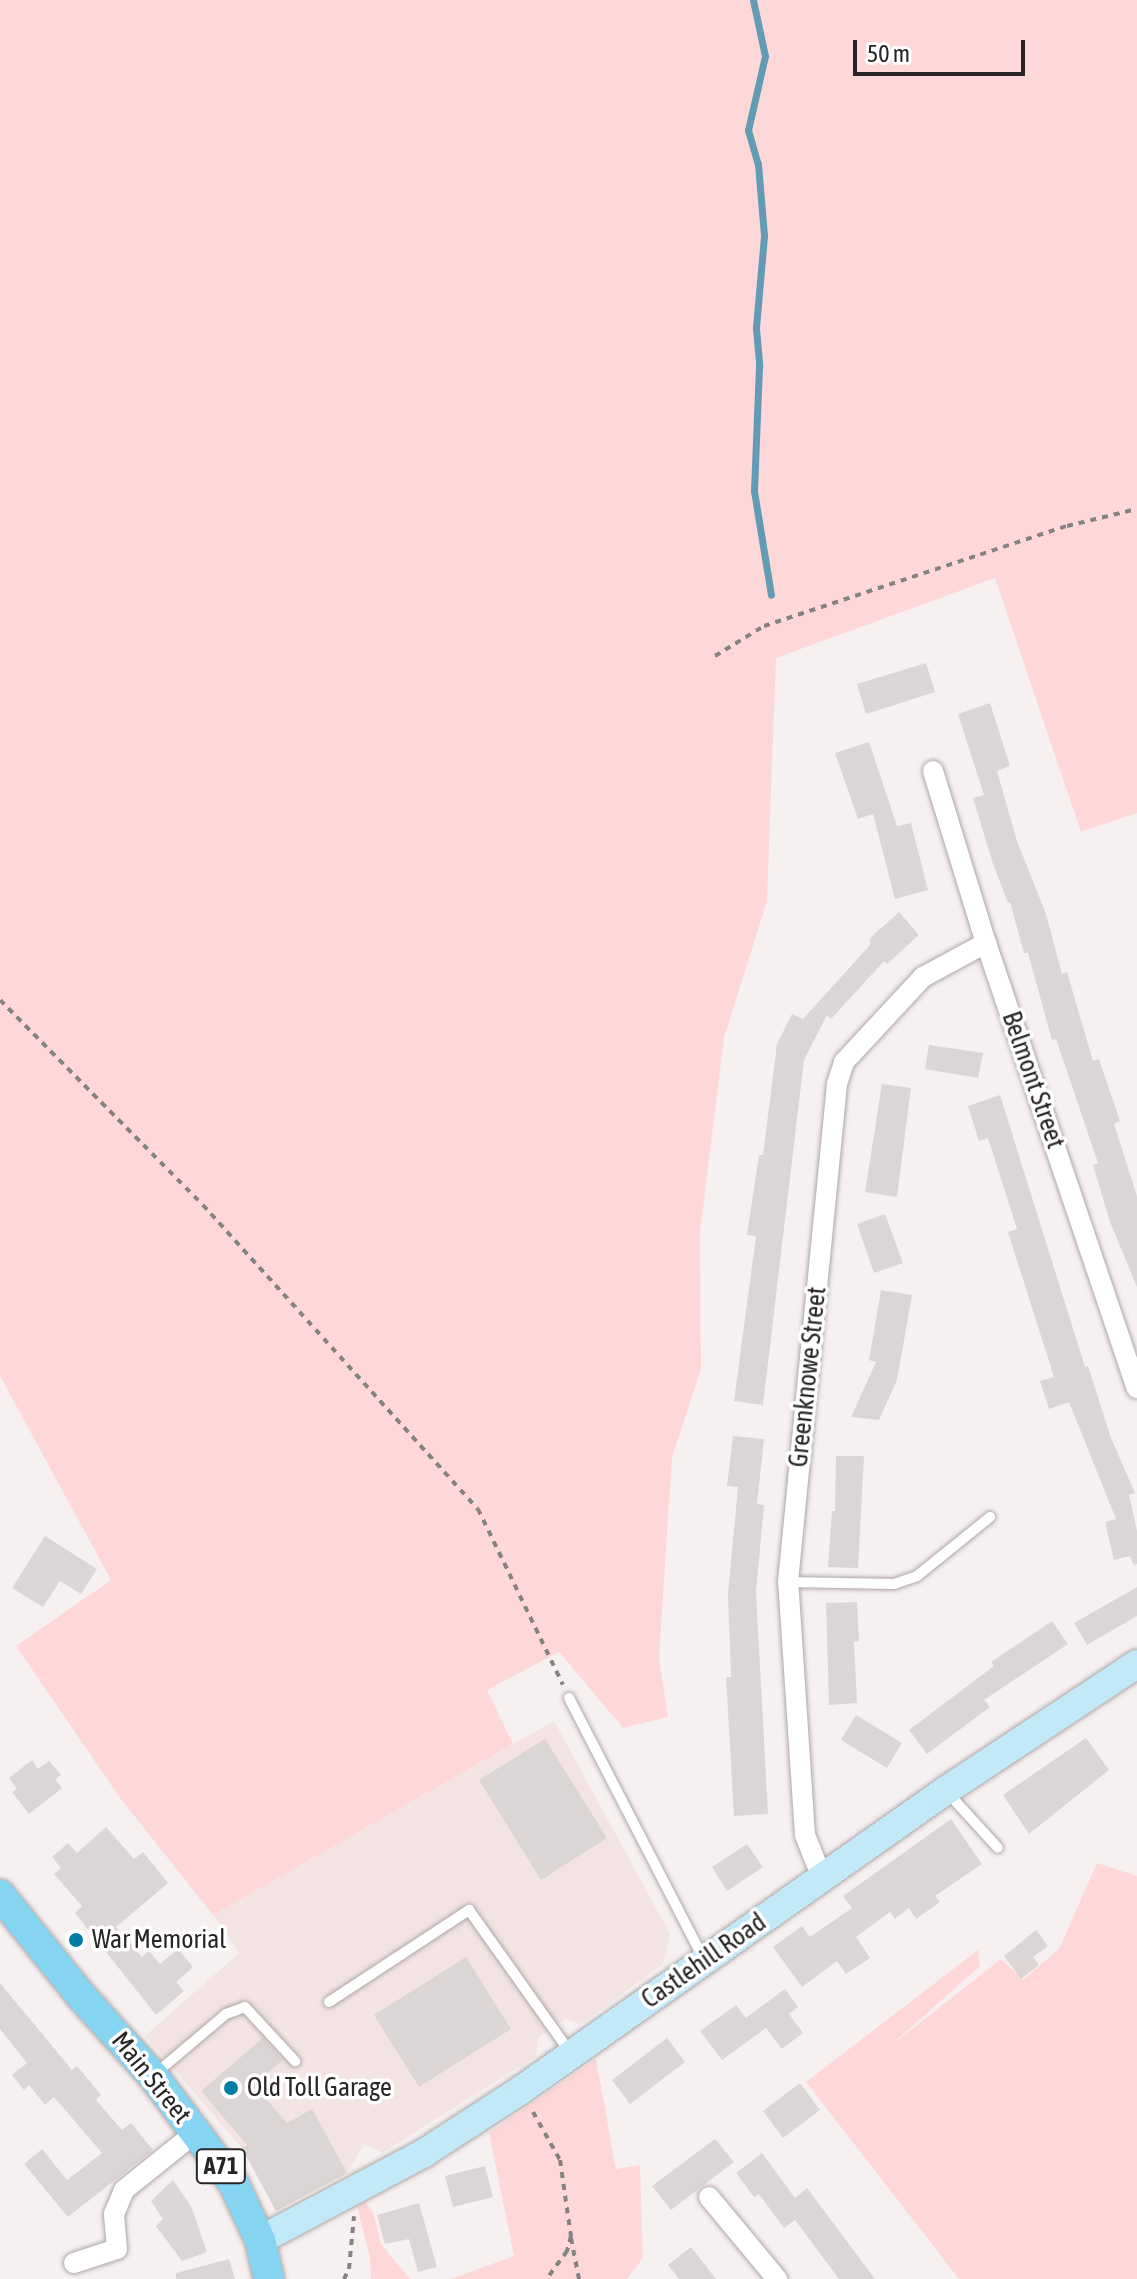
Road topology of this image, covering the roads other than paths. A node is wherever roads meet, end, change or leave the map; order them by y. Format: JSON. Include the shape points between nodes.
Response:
{"nodes":[{"id":1,"x":933,"y":771,"type":"dead end"},
{"id":2,"x":986,"y":943,"type":"junction"},
{"id":3,"x":1137,"y":1388,"type":"edge"},
{"id":4,"x":990,"y":1517,"type":"dead end"},
{"id":5,"x":788,"y":1582,"type":"junction"},
{"id":6,"x":1137,"y":1664,"type":"edge"},
{"id":7,"x":569,"y":1698,"type":"road end"},
{"id":8,"x":945,"y":1791,"type":"junction"},
{"id":9,"x":998,"y":1848,"type":"dead end"},
{"id":10,"x":822,"y":1878,"type":"junction"},
{"id":11,"x":0,"y":1895,"type":"edge"},
{"id":12,"x":705,"y":1962,"type":"junction"},
{"id":13,"x":329,"y":2002,"type":"dead end"},
{"id":14,"x":571,"y":2053,"type":"junction"},
{"id":15,"x":295,"y":2061,"type":"dead end"},
{"id":16,"x":153,"y":2076,"type":"junction"},
{"id":17,"x":195,"y":2133,"type":"junction"},
{"id":18,"x":709,"y":2197,"type":"dead end"},
{"id":19,"x":260,"y":2240,"type":"junction"},
{"id":20,"x":74,"y":2263,"type":"dead end"},
{"id":21,"x":269,"y":2279,"type":"edge"},
{"id":22,"x":777,"y":2279,"type":"edge"}],
"edges":[{"from":1,"to":2,"type":"street","name":"Belmont Street"},
{"from":2,"to":3,"type":"street","name":"Belmont Street"},
{"from":2,"to":5,"type":"street","name":"Greenknowe Street","via":[[923,977],[844,1062],[837,1084]]},
{"from":4,"to":5,"type":"lane","via":[[917,1576],[894,1584]]},
{"from":5,"to":10,"type":"street","name":"Greenknowe Street","via":[[805,1835]]},
{"from":6,"to":8,"type":"main road","name":"Castlehill Road"},
{"from":7,"to":12,"type":"lane"},
{"from":8,"to":9,"type":"lane"},
{"from":8,"to":10,"type":"main road","name":"Castlehill Road"},
{"from":10,"to":12,"type":"main road","name":"Castlehill Road"},
{"from":11,"to":16,"type":"main road","name":"Main Street","number":"A71"},
{"from":12,"to":14,"type":"main road","name":"Castlehill Road"},
{"from":13,"to":14,"type":"lane","via":[[469,1910]]},
{"from":14,"to":19,"type":"main road","name":"Castlehill Road","via":[[424,2153]]},
{"from":15,"to":16,"type":"lane","via":[[245,2007],[226,2014]]},
{"from":16,"to":17,"type":"main road","name":"Main Street","number":"A71"},
{"from":17,"to":19,"type":"main road","name":"Main Street","number":"A71","via":[[234,2184]]},
{"from":17,"to":20,"type":"street","via":[[124,2190],[114,2214],[117,2249]]},
{"from":18,"to":22,"type":"street"},
{"from":19,"to":21,"type":"main road","name":"Main Street","number":"A71"}]}
